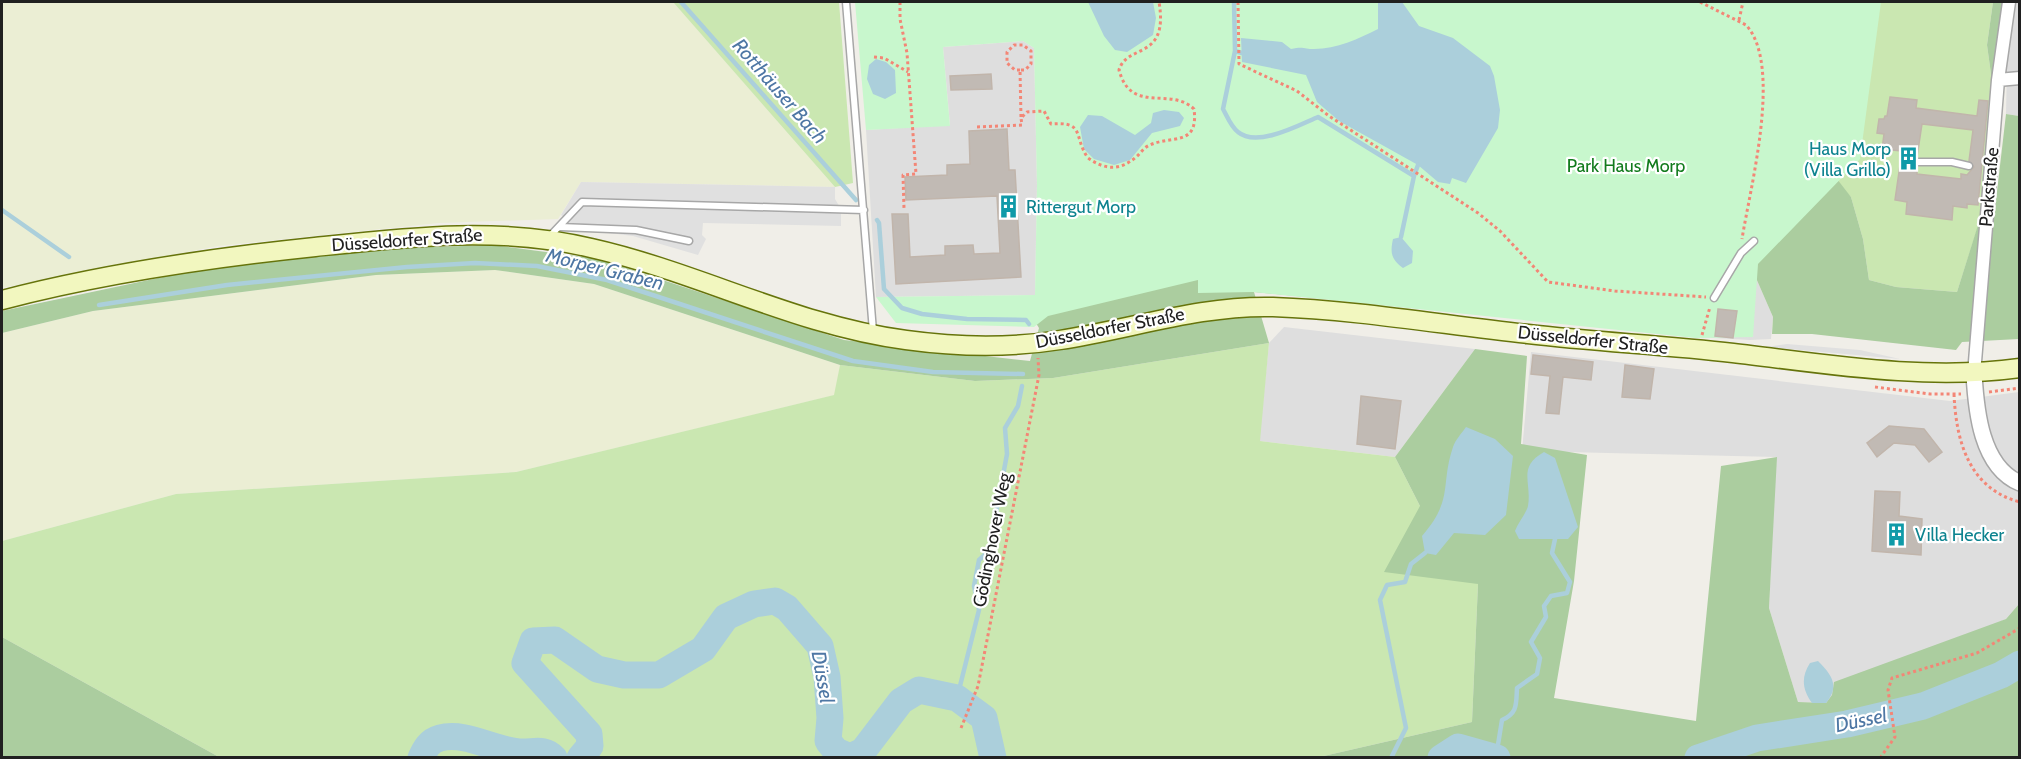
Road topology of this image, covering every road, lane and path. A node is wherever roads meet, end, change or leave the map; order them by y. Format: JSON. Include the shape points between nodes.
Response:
{"nodes":[{"id":1,"x":846,"y":2,"type":"edge"},
{"id":2,"x":900,"y":2,"type":"edge"},
{"id":3,"x":1159,"y":2,"type":"edge"},
{"id":4,"x":1238,"y":2,"type":"edge"},
{"id":5,"x":1700,"y":2,"type":"edge"},
{"id":6,"x":1743,"y":2,"type":"edge"},
{"id":7,"x":2009,"y":2,"type":"edge"},
{"id":8,"x":2013,"y":18,"type":"edge"},
{"id":9,"x":1739,"y":21,"type":"junction"},
{"id":10,"x":874,"y":57,"type":"dead end"},
{"id":11,"x":1020,"y":70,"type":"junction"},
{"id":12,"x":908,"y":72,"type":"junction"},
{"id":13,"x":2019,"y":78,"type":"edge"},
{"id":14,"x":1998,"y":80,"type":"junction"},
{"id":15,"x":1021,"y":118,"type":"junction"},
{"id":16,"x":977,"y":127,"type":"dead end"},
{"id":17,"x":1916,"y":162,"type":"dead end"},
{"id":18,"x":1969,"y":166,"type":"dead end"},
{"id":19,"x":904,"y":208,"type":"dead end"},
{"id":20,"x":864,"y":210,"type":"junction"},
{"id":21,"x":553,"y":233,"type":"junction"},
{"id":22,"x":689,"y":241,"type":"dead end"},
{"id":23,"x":1754,"y":241,"type":"dead end"},
{"id":24,"x":1741,"y":253,"type":"junction"},
{"id":25,"x":1714,"y":298,"type":"junction"},
{"id":26,"x":2,"y":300,"type":"edge"},
{"id":27,"x":1708,"y":312,"type":"dead end"},
{"id":28,"x":873,"y":334,"type":"junction"},
{"id":29,"x":1038,"y":354,"type":"dead end"},
{"id":30,"x":2019,"y":368,"type":"edge"},
{"id":31,"x":1974,"y":374,"type":"junction"},
{"id":32,"x":1872,"y":387,"type":"dead end"},
{"id":33,"x":2019,"y":388,"type":"edge"},
{"id":34,"x":1975,"y":394,"type":"junction"},
{"id":35,"x":2019,"y":483,"type":"edge"},
{"id":36,"x":2019,"y":628,"type":"edge"},
{"id":37,"x":961,"y":728,"type":"dead end"},
{"id":38,"x":1880,"y":758,"type":"edge"}],
"edges":[{"from":1,"to":20,"type":"lane"},
{"from":2,"to":12,"type":"path"},
{"from":3,"to":15,"type":"path","via":[[1161,23],[1157,39],[1119,70],[1133,93],[1189,104],[1195,117],[1186,136],[1148,145],[1123,166],[1108,168],[1088,158],[1072,124],[1051,124],[1044,111],[1036,110]]},
{"from":4,"to":25,"type":"path","via":[[1239,64],[1297,91],[1478,213],[1548,282]]},
{"from":5,"to":9,"type":"path"},
{"from":6,"to":9,"type":"path"},
{"from":7,"to":8,"type":"street","name":"Parkstraße"},
{"from":8,"to":14,"type":"street","name":"Parkstraße"},
{"from":9,"to":24,"type":"path","via":[[1752,32],[1762,57],[1765,90]]},
{"from":10,"to":12,"type":"path","via":[[884,58]]},
{"from":11,"to":11,"type":"path","via":[[1031,64],[1031,51],[1014,45],[1007,52],[1007,63]]},
{"from":11,"to":15,"type":"path"},
{"from":12,"to":19,"type":"path","via":[[916,174],[903,175]]},
{"from":13,"to":14,"type":"street"},
{"from":14,"to":31,"type":"street","name":"Parkstraße","via":[[1987,168]]},
{"from":15,"to":16,"type":"path","via":[[1022,124]]},
{"from":17,"to":18,"type":"lane"},
{"from":20,"to":21,"type":"lane","via":[[582,201]]},
{"from":20,"to":28,"type":"lane"},
{"from":21,"to":22,"type":"lane","via":[[636,230]]},
{"from":21,"to":26,"type":"main road","name":"Düsseldorfer Straße","via":[[434,235],[271,252],[131,271]]},
{"from":21,"to":28,"type":"main road","name":"Düsseldorfer Straße","via":[[807,318]]},
{"from":23,"to":24,"type":"lane"},
{"from":24,"to":25,"type":"lane"},
{"from":25,"to":27,"type":"path"},
{"from":28,"to":31,"type":"main road","name":"Düsseldorfer Straße","via":[[942,344],[1022,344],[1081,336],[1186,313],[1266,307],[1611,344]]},
{"from":29,"to":37,"type":"path","name":"Gödinghover Weg","via":[[1039,375],[978,686]]},
{"from":30,"to":31,"type":"main road","name":"Düsseldorfer Straße"},
{"from":31,"to":34,"type":"street"},
{"from":32,"to":34,"type":"path","via":[[1930,394]]},
{"from":33,"to":34,"type":"path"},
{"from":34,"to":35,"type":"street","via":[[1992,459],[2006,476]]},
{"from":36,"to":38,"type":"path","via":[[1977,653],[1892,678],[1888,683],[1895,736]]}]}
